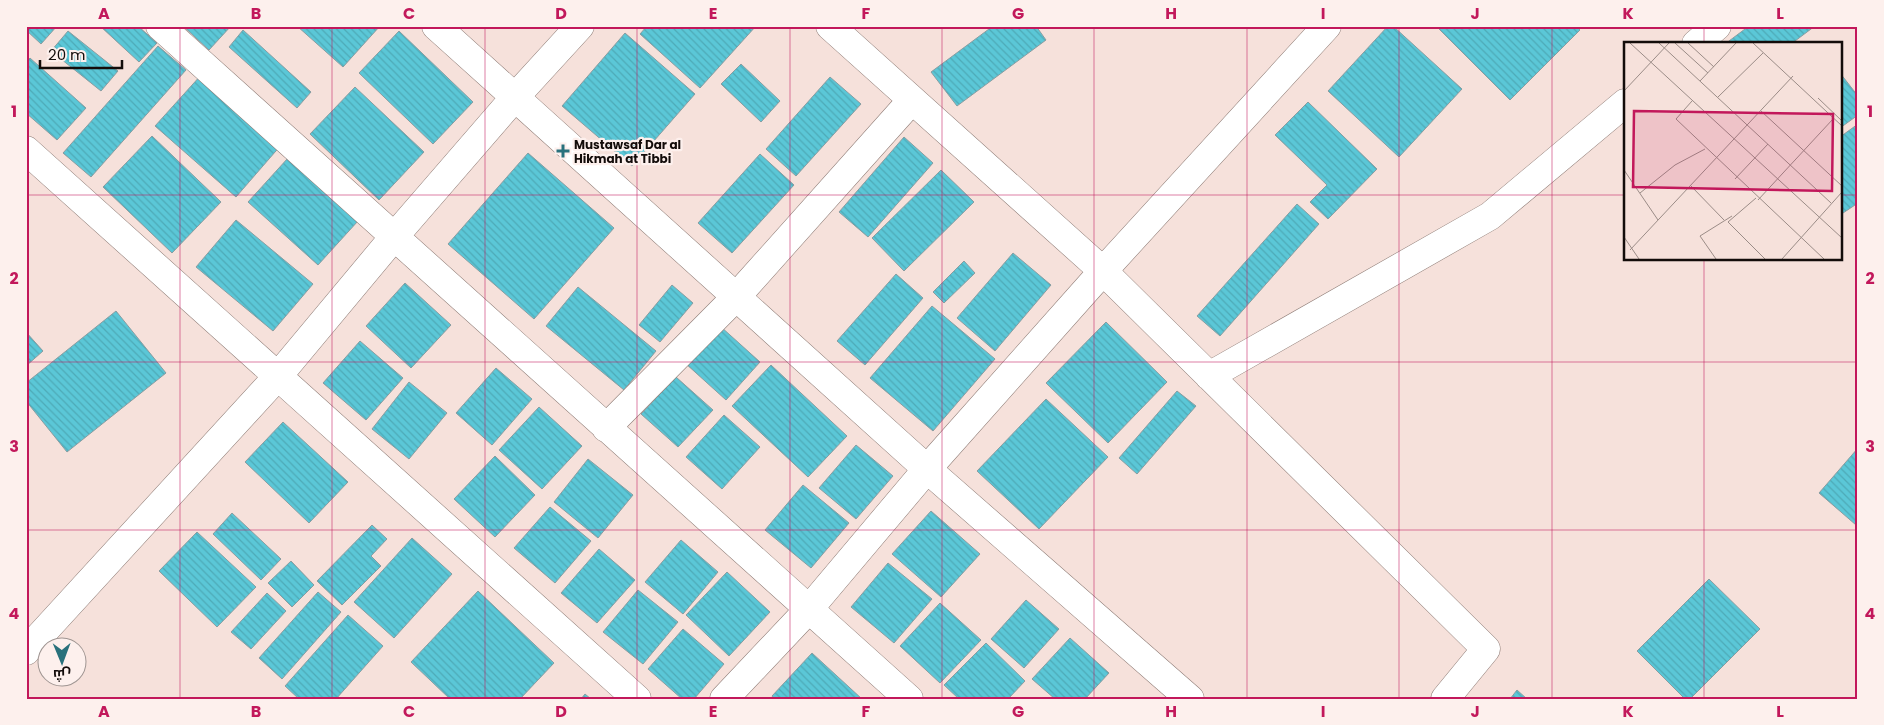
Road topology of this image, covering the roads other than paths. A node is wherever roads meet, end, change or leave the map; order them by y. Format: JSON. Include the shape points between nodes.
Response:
{"nodes":[{"id":1,"x":160,"y":26,"type":"edge"},
{"id":2,"x":436,"y":26,"type":"edge"},
{"id":3,"x":580,"y":26,"type":"edge"},
{"id":4,"x":830,"y":26,"type":"edge"},
{"id":5,"x":1327,"y":26,"type":"edge"},
{"id":6,"x":1717,"y":26,"type":"edge"},
{"id":7,"x":1698,"y":42,"type":"edge"},
{"id":8,"x":515,"y":97,"type":"junction"},
{"id":9,"x":912,"y":100,"type":"junction"},
{"id":10,"x":1624,"y":104,"type":"edge"},
{"id":11,"x":26,"y":150,"type":"edge"},
{"id":12,"x":393,"y":238,"type":"junction"},
{"id":13,"x":1103,"y":271,"type":"junction"},
{"id":14,"x":736,"y":297,"type":"junction"},
{"id":15,"x":278,"y":376,"type":"junction"},
{"id":16,"x":1209,"y":376,"type":"junction"},
{"id":17,"x":606,"y":428,"type":"junction"},
{"id":18,"x":927,"y":469,"type":"junction"},
{"id":19,"x":808,"y":609,"type":"junction"},
{"id":20,"x":26,"y":651,"type":"edge"},
{"id":21,"x":637,"y":699,"type":"edge"},
{"id":22,"x":724,"y":699,"type":"edge"},
{"id":23,"x":909,"y":699,"type":"edge"},
{"id":24,"x":1190,"y":699,"type":"edge"},
{"id":25,"x":1445,"y":699,"type":"edge"}],
"edges":[{"from":1,"to":12,"type":"street"},
{"from":2,"to":8,"type":"street"},
{"from":3,"to":8,"type":"street"},
{"from":4,"to":9,"type":"street"},
{"from":5,"to":13,"type":"street"},
{"from":6,"to":7,"type":"street"},
{"from":8,"to":12,"type":"street"},
{"from":8,"to":14,"type":"street"},
{"from":9,"to":13,"type":"street"},
{"from":9,"to":14,"type":"street"},
{"from":10,"to":16,"type":"street","via":[[1490,216]]},
{"from":11,"to":15,"type":"street"},
{"from":12,"to":15,"type":"street"},
{"from":12,"to":17,"type":"street"},
{"from":13,"to":16,"type":"street"},
{"from":13,"to":18,"type":"street"},
{"from":14,"to":17,"type":"street"},
{"from":14,"to":18,"type":"street"},
{"from":15,"to":20,"type":"street"},
{"from":15,"to":21,"type":"street"},
{"from":16,"to":25,"type":"street","via":[[1486,649]]},
{"from":17,"to":19,"type":"street"},
{"from":18,"to":19,"type":"street"},
{"from":18,"to":24,"type":"street"},
{"from":19,"to":22,"type":"street"},
{"from":19,"to":23,"type":"street"}]}
